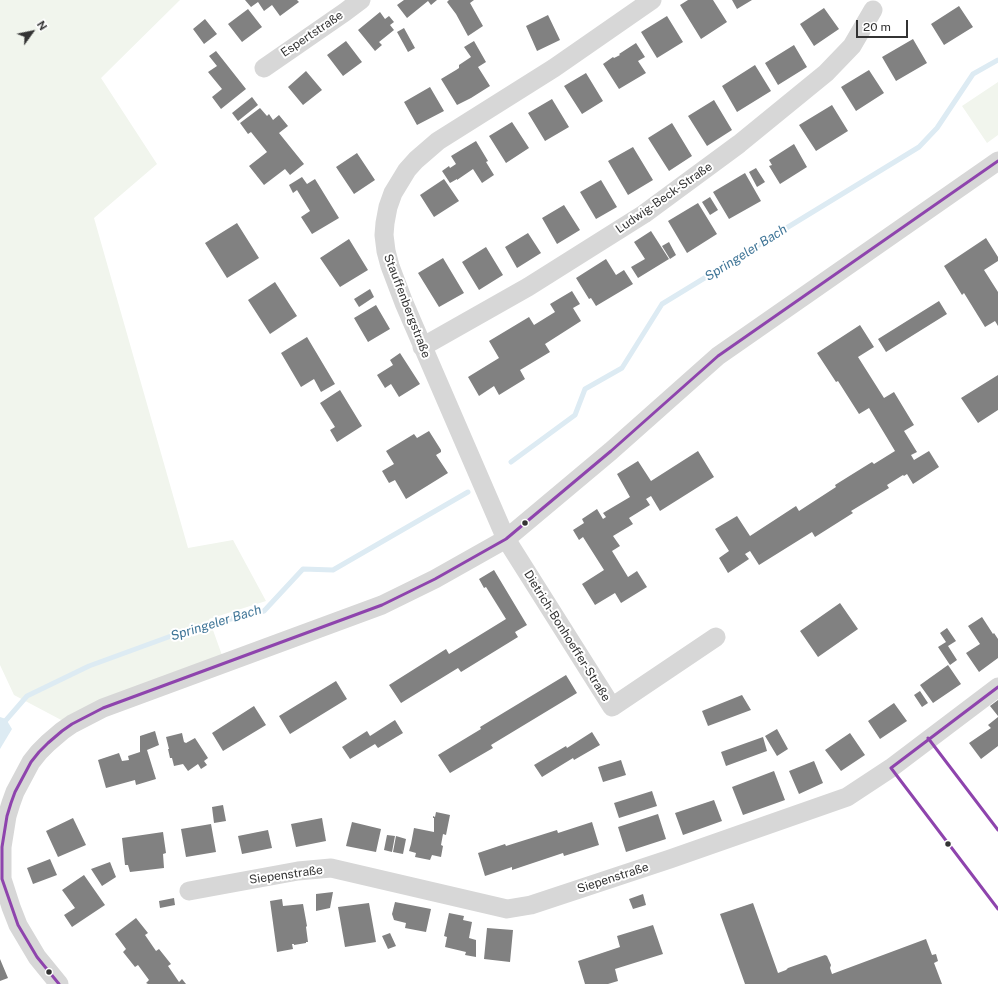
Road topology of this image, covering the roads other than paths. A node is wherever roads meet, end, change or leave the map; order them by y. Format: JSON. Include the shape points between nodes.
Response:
{"nodes":[{"id":1,"x":360,"y":0,"type":"edge"},
{"id":2,"x":652,"y":0,"type":"edge"},
{"id":3,"x":873,"y":10,"type":"dead end"},
{"id":4,"x":264,"y":68,"type":"dead end"},
{"id":5,"x":998,"y":161,"type":"edge"},
{"id":6,"x":422,"y":347,"type":"junction"},
{"id":7,"x":506,"y":539,"type":"junction"},
{"id":8,"x":716,"y":637,"type":"dead end"},
{"id":9,"x":998,"y":687,"type":"edge"},
{"id":10,"x":189,"y":891,"type":"dead end"},
{"id":11,"x":59,"y":984,"type":"edge"}],
"edges":[{"from":1,"to":4,"type":"street","name":"Espertstraße"},
{"from":2,"to":6,"type":"street","name":"Stauffenbergstraße","via":[[554,68],[438,141],[407,170],[393,193],[384,235],[390,266]]},
{"from":3,"to":6,"type":"street","name":"Ludwig-Beck-Straße","via":[[852,46],[826,73],[739,144],[644,214],[528,287]]},
{"from":5,"to":7,"type":"street","via":[[718,356],[612,451]]},
{"from":6,"to":7,"type":"street","name":"Stauffenbergstraße"},
{"from":7,"to":8,"type":"street","name":"Dietrich-Bonhoeffer-Straße","via":[[612,707]]},
{"from":7,"to":11,"type":"street","via":[[382,605],[103,708],[72,724],[48,743],[31,762],[6,816],[2,847],[2,879],[18,925],[37,957]]},
{"from":9,"to":10,"type":"street","name":"Siepenstraße","via":[[847,797],[531,905],[507,909],[331,868],[298,871]]}]}
